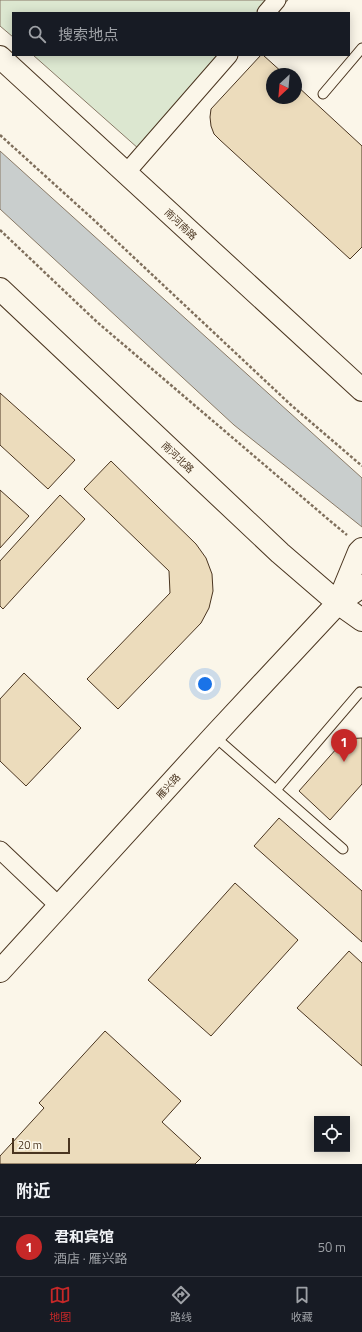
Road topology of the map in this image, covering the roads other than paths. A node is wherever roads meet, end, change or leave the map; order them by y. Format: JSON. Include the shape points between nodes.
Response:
{"nodes":[{"id":1,"x":277,"y":0,"type":"edge"},
{"id":2,"x":267,"y":12,"type":"edge"},
{"id":3,"x":362,"y":48,"type":"edge"},
{"id":4,"x":228,"y":56,"type":"edge"},
{"id":5,"x":0,"y":57,"type":"edge"},
{"id":6,"x":323,"y":94,"type":"dead end"},
{"id":7,"x":126,"y":173,"type":"junction"},
{"id":8,"x":0,"y":289,"type":"edge"},
{"id":9,"x":362,"y":390,"type":"edge"},
{"id":10,"x":357,"y":546,"type":"edge"},
{"id":11,"x":362,"y":586,"type":"edge"},
{"id":12,"x":338,"y":603,"type":"junction"},
{"id":13,"x":362,"y":620,"type":"edge"},
{"id":14,"x":362,"y":693,"type":"edge"},
{"id":15,"x":214,"y":736,"type":"junction"},
{"id":16,"x":276,"y":790,"type":"junction"},
{"id":17,"x":343,"y":849,"type":"dead end"},
{"id":18,"x":0,"y":850,"type":"edge"},
{"id":19,"x":59,"y":906,"type":"junction"},
{"id":20,"x":0,"y":970,"type":"edge"}],
"edges":[{"from":1,"to":2,"type":"street"},
{"from":3,"to":6,"type":"lane"},
{"from":4,"to":7,"type":"street"},
{"from":5,"to":7,"type":"street","name":"南河南路"},
{"from":7,"to":9,"type":"street","name":"南河南路"},
{"from":8,"to":12,"type":"street","name":"南河北路","via":[[280,553]]},
{"from":10,"to":12,"type":"street"},
{"from":11,"to":12,"type":"street"},
{"from":12,"to":13,"type":"street","name":"南河北路"},
{"from":12,"to":15,"type":"street","name":"雁兴路"},
{"from":14,"to":16,"type":"lane","via":[[360,692]]},
{"from":15,"to":16,"type":"lane"},
{"from":15,"to":19,"type":"street","name":"雁兴路"},
{"from":16,"to":17,"type":"lane"},
{"from":18,"to":19,"type":"street"},
{"from":19,"to":20,"type":"street","name":"雁兴路"}]}
